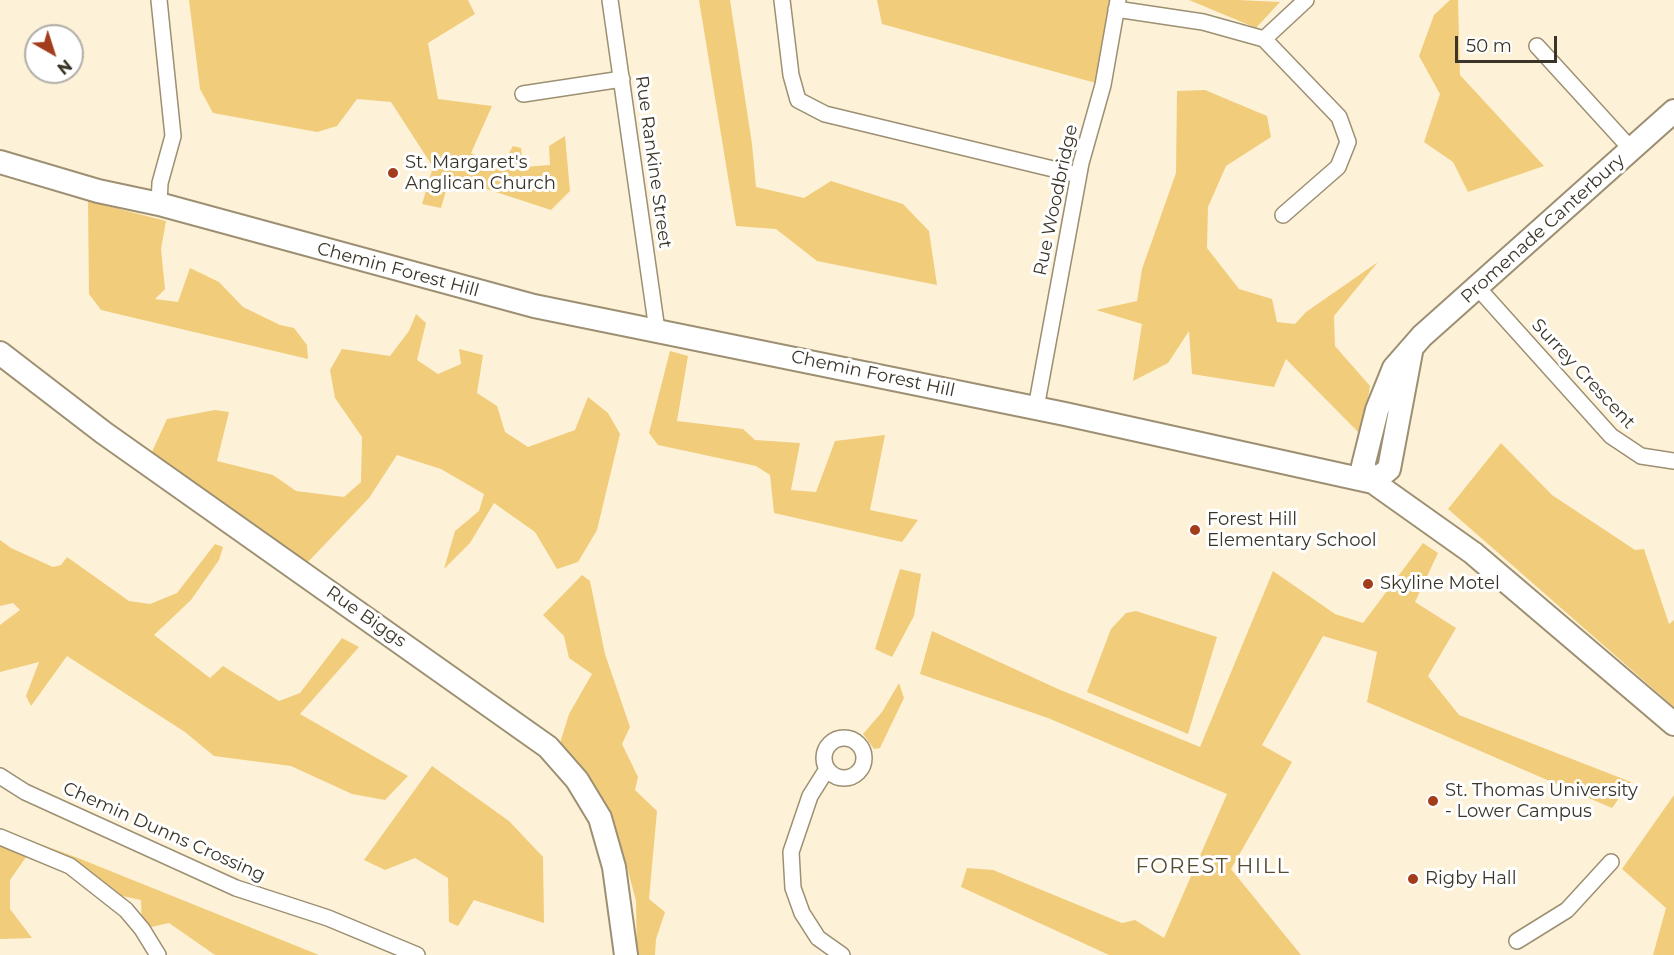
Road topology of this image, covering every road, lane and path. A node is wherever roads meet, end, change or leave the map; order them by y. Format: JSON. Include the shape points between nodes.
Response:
{"nodes":[{"id":1,"x":159,"y":0,"type":"edge"},
{"id":2,"x":610,"y":0,"type":"edge"},
{"id":3,"x":782,"y":0,"type":"edge"},
{"id":4,"x":1306,"y":0,"type":"edge"},
{"id":5,"x":1117,"y":4,"type":"edge"},
{"id":6,"x":1264,"y":39,"type":"junction"},
{"id":7,"x":1537,"y":46,"type":"dead end"},
{"id":8,"x":622,"y":79,"type":"junction"},
{"id":9,"x":523,"y":94,"type":"dead end"},
{"id":10,"x":1674,"y":111,"type":"edge"},
{"id":11,"x":1631,"y":149,"type":"junction"},
{"id":12,"x":0,"y":162,"type":"edge"},
{"id":13,"x":1078,"y":175,"type":"junction"},
{"id":14,"x":159,"y":204,"type":"junction"},
{"id":15,"x":1283,"y":215,"type":"dead end"},
{"id":16,"x":1478,"y":288,"type":"junction"},
{"id":17,"x":657,"y":330,"type":"junction"},
{"id":18,"x":0,"y":353,"type":"edge"},
{"id":19,"x":1036,"y":408,"type":"junction"},
{"id":20,"x":1674,"y":461,"type":"edge"},
{"id":21,"x":1373,"y":482,"type":"junction"},
{"id":22,"x":1674,"y":724,"type":"edge"},
{"id":23,"x":827,"y":769,"type":"dead end"},
{"id":24,"x":0,"y":776,"type":"edge"},
{"id":25,"x":0,"y":837,"type":"edge"},
{"id":26,"x":1611,"y":861,"type":"dead end"},
{"id":27,"x":1517,"y":941,"type":"dead end"},
{"id":28,"x":158,"y":955,"type":"edge"},
{"id":29,"x":417,"y":955,"type":"edge"},
{"id":30,"x":626,"y":955,"type":"edge"},
{"id":31,"x":842,"y":955,"type":"edge"}],
"edges":[{"from":1,"to":14,"type":"street","via":[[173,136],[160,183]]},
{"from":2,"to":8,"type":"street","name":"Rue Rankine Street"},
{"from":3,"to":13,"type":"street","via":[[798,100],[825,114]]},
{"from":4,"to":6,"type":"street"},
{"from":5,"to":6,"type":"street"},
{"from":5,"to":13,"type":"street","name":"Rue Woodbridge","via":[[1103,85]]},
{"from":6,"to":15,"type":"street","via":[[1339,117],[1348,142],[1338,167]]},
{"from":7,"to":11,"type":"street"},
{"from":8,"to":9,"type":"street"},
{"from":8,"to":17,"type":"street","name":"Rue Rankine Street"},
{"from":10,"to":11,"type":"street","name":"Promenade Canterbury"},
{"from":11,"to":16,"type":"street","name":"Promenade Canterbury"},
{"from":12,"to":14,"type":"street","name":"Chemin Forest Hill","via":[[98,191]]},
{"from":13,"to":19,"type":"street","name":"Rue Woodbridge"},
{"from":14,"to":17,"type":"street","name":"Chemin Forest Hill","via":[[534,306]]},
{"from":16,"to":20,"type":"street","name":"Surrey Crescent","via":[[1611,436],[1641,456]]},
{"from":16,"to":21,"type":"street","name":"Promenade Canterbury","via":[[1412,348],[1389,469]]},
{"from":17,"to":19,"type":"street","name":"Chemin Forest Hill"},
{"from":18,"to":30,"type":"street","name":"Rue Biggs","via":[[104,433],[548,747],[577,780],[600,818],[614,867]]},
{"from":19,"to":21,"type":"street","name":"Chemin Forest Hill"},
{"from":21,"to":22,"type":"street","name":"Chemin Forest Hill","via":[[1473,553]]},
{"from":23,"to":31,"type":"street","via":[[810,796],[791,852],[793,888],[802,913],[818,938]]},
{"from":24,"to":29,"type":"street","name":"Chemin Dunns Crossing","via":[[25,792],[236,888],[328,918]]},
{"from":25,"to":28,"type":"street","via":[[70,866],[126,910]]},
{"from":26,"to":27,"type":"street","via":[[1567,910]]}]}
